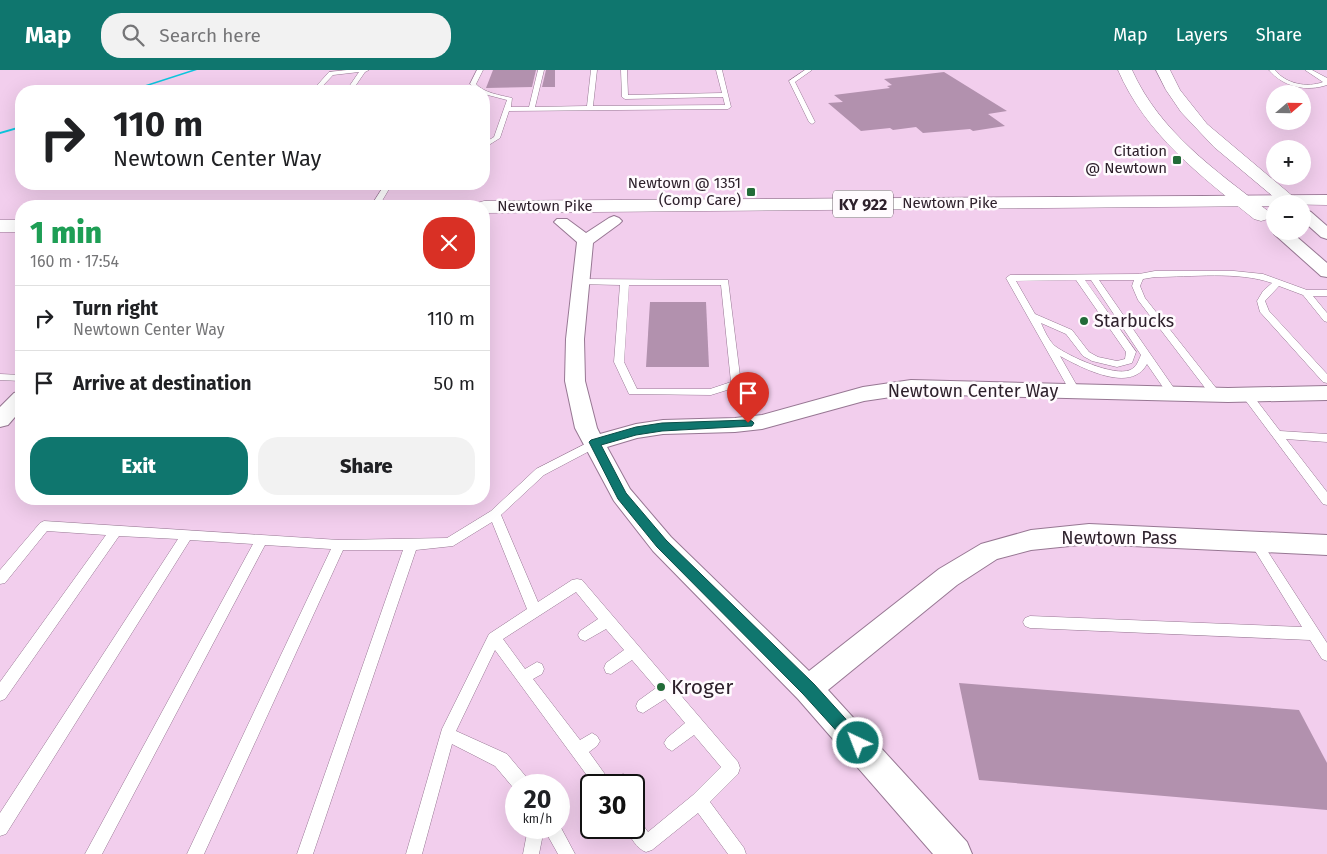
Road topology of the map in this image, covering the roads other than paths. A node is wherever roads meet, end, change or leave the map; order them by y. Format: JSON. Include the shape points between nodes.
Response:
{"nodes":[{"id":1,"x":364,"y":70,"type":"edge"},
{"id":2,"x":480,"y":70,"type":"edge"},
{"id":3,"x":541,"y":70,"type":"edge"},
{"id":4,"x":594,"y":70,"type":"edge"},
{"id":5,"x":624,"y":70,"type":"edge"},
{"id":6,"x":719,"y":70,"type":"edge"},
{"id":7,"x":809,"y":70,"type":"edge"},
{"id":8,"x":1125,"y":70,"type":"edge"},
{"id":9,"x":1163,"y":70,"type":"edge"},
{"id":10,"x":1272,"y":70,"type":"edge"},
{"id":11,"x":1308,"y":70,"type":"edge"},
{"id":12,"x":321,"y":85,"type":"edge"},
{"id":13,"x":353,"y":85,"type":"edge"},
{"id":14,"x":474,"y":85,"type":"edge"},
{"id":15,"x":490,"y":94,"type":"edge"},
{"id":16,"x":725,"y":95,"type":"junction"},
{"id":17,"x":590,"y":108,"type":"junction"},
{"id":18,"x":507,"y":109,"type":"junction"},
{"id":19,"x":530,"y":109,"type":"junction"},
{"id":20,"x":812,"y":122,"type":"dead end"},
{"id":21,"x":490,"y":142,"type":"edge"},
{"id":22,"x":1281,"y":195,"type":"edge"},
{"id":23,"x":1327,"y":200,"type":"edge"},
{"id":24,"x":1243,"y":201,"type":"junction"},
{"id":25,"x":1266,"y":204,"type":"edge"},
{"id":26,"x":1311,"y":205,"type":"edge"},
{"id":27,"x":490,"y":207,"type":"edge"},
{"id":28,"x":0,"y":210,"type":"edge"},
{"id":29,"x":15,"y":210,"type":"edge"},
{"id":30,"x":1311,"y":212,"type":"edge"},
{"id":31,"x":1327,"y":215,"type":"edge"},
{"id":32,"x":1266,"y":216,"type":"edge"},
{"id":33,"x":1266,"y":219,"type":"edge"},
{"id":34,"x":1311,"y":220,"type":"edge"},
{"id":35,"x":614,"y":221,"type":"junction"},
{"id":36,"x":490,"y":222,"type":"edge"},
{"id":37,"x":562,"y":222,"type":"junction"},
{"id":38,"x":0,"y":226,"type":"edge"},
{"id":39,"x":15,"y":226,"type":"edge"},
{"id":40,"x":1327,"y":234,"type":"edge"},
{"id":41,"x":1290,"y":240,"type":"edge"},
{"id":42,"x":585,"y":241,"type":"junction"},
{"id":43,"x":1327,"y":272,"type":"edge"},
{"id":44,"x":1093,"y":277,"type":"junction"},
{"id":45,"x":1139,"y":277,"type":"junction"},
{"id":46,"x":1079,"y":278,"type":"junction"},
{"id":47,"x":580,"y":282,"type":"junction"},
{"id":48,"x":625,"y":282,"type":"junction"},
{"id":49,"x":1277,"y":283,"type":"junction"},
{"id":50,"x":1306,"y":293,"type":"junction"},
{"id":51,"x":1327,"y":293,"type":"edge"},
{"id":52,"x":1032,"y":316,"type":"junction"},
{"id":53,"x":1327,"y":319,"type":"edge"},
{"id":54,"x":1050,"y":347,"type":"junction"},
{"id":55,"x":1146,"y":355,"type":"junction"},
{"id":56,"x":0,"y":377,"type":"edge"},
{"id":57,"x":15,"y":378,"type":"edge"},
{"id":58,"x":1327,"y":380,"type":"edge"},
{"id":59,"x":1075,"y":391,"type":"junction"},
{"id":60,"x":1327,"y":393,"type":"edge"},
{"id":61,"x":1173,"y":394,"type":"junction"},
{"id":62,"x":1216,"y":395,"type":"junction"},
{"id":63,"x":1247,"y":395,"type":"junction"},
{"id":64,"x":15,"y":404,"type":"edge"},
{"id":65,"x":0,"y":420,"type":"edge"},
{"id":66,"x":1277,"y":435,"type":"junction"},
{"id":67,"x":1327,"y":438,"type":"edge"},
{"id":68,"x":594,"y":442,"type":"junction"},
{"id":69,"x":1325,"y":496,"type":"edge"},
{"id":70,"x":495,"y":514,"type":"junction"},
{"id":71,"x":116,"y":530,"type":"junction"},
{"id":72,"x":187,"y":535,"type":"junction"},
{"id":73,"x":262,"y":540,"type":"junction"},
{"id":74,"x":1255,"y":542,"type":"junction"},
{"id":75,"x":338,"y":545,"type":"junction"},
{"id":76,"x":411,"y":545,"type":"junction"},
{"id":77,"x":1327,"y":545,"type":"edge"},
{"id":78,"x":0,"y":579,"type":"edge"},
{"id":79,"x":535,"y":611,"type":"junction"},
{"id":80,"x":608,"y":620,"type":"junction"},
{"id":81,"x":1030,"y":622,"type":"dead end"},
{"id":82,"x":1314,"y":634,"type":"junction"},
{"id":83,"x":585,"y":635,"type":"dead end"},
{"id":84,"x":494,"y":638,"type":"junction"},
{"id":85,"x":634,"y":651,"type":"junction"},
{"id":86,"x":1327,"y":655,"type":"edge"},
{"id":87,"x":537,"y":668,"type":"dead end"},
{"id":88,"x":611,"y":668,"type":"dead end"},
{"id":89,"x":523,"y":678,"type":"junction"},
{"id":90,"x":667,"y":689,"type":"junction"},
{"id":91,"x":808,"y":689,"type":"junction"},
{"id":92,"x":0,"y":694,"type":"edge"},
{"id":93,"x":643,"y":706,"type":"dead end"},
{"id":94,"x":696,"y":724,"type":"junction"},
{"id":95,"x":447,"y":734,"type":"junction"},
{"id":96,"x":592,"y":741,"type":"dead end"},
{"id":97,"x":672,"y":743,"type":"dead end"},
{"id":98,"x":578,"y":751,"type":"junction"},
{"id":99,"x":513,"y":774,"type":"edge"},
{"id":100,"x":596,"y":774,"type":"edge"},
{"id":101,"x":698,"y":802,"type":"junction"},
{"id":102,"x":0,"y":828,"type":"edge"},
{"id":103,"x":534,"y":839,"type":"edge"},
{"id":104,"x":558,"y":839,"type":"edge"},
{"id":105,"x":642,"y":839,"type":"edge"},
{"id":106,"x":93,"y":854,"type":"edge"},
{"id":107,"x":195,"y":854,"type":"edge"},
{"id":108,"x":305,"y":854,"type":"edge"},
{"id":109,"x":414,"y":854,"type":"edge"},
{"id":110,"x":531,"y":854,"type":"edge"},
{"id":111,"x":567,"y":854,"type":"edge"},
{"id":112,"x":738,"y":854,"type":"edge"},
{"id":113,"x":955,"y":854,"type":"edge"}],
"edges":[{"from":1,"to":12,"type":"lane","via":[[332,73]]},
{"from":1,"to":13,"type":"lane"},
{"from":2,"to":14,"type":"lane"},
{"from":3,"to":19,"type":"lane"},
{"from":4,"to":17,"type":"lane"},
{"from":5,"to":16,"type":"lane","via":[[625,96]]},
{"from":6,"to":16,"type":"lane"},
{"from":7,"to":20,"type":"lane","via":[[792,81]]},
{"from":8,"to":24,"type":"main road","via":[[1133,91],[1164,131]]},
{"from":9,"to":22,"type":"main road","via":[[1170,89],[1192,117]]},
{"from":10,"to":11,"type":"lane","via":[[1281,79],[1297,84],[1313,86],[1326,83],[1327,80]]},
{"from":15,"to":18,"type":"lane","via":[[510,99]]},
{"from":16,"to":17,"type":"lane","via":[[728,107]]},
{"from":17,"to":19,"type":"lane"},
{"from":18,"to":19,"type":"lane"},
{"from":18,"to":21,"type":"lane","via":[[497,138]]},
{"from":23,"to":26,"type":"main road","name":"Newtown Pike","number":"KY 922"},
{"from":24,"to":25,"type":"main road","name":"Newtown Pike","number":"KY 922"},
{"from":24,"to":27,"type":"main road","name":"Newtown Pike","number":"KY 922"},
{"from":24,"to":32,"type":"main road"},
{"from":28,"to":29,"type":"main road"},
{"from":30,"to":31,"type":"main road","name":"Newtown Pike","number":"KY 922"},
{"from":33,"to":35,"type":"main road","name":"Newtown Pike","number":"KY 922"},
{"from":34,"to":40,"type":"street"},
{"from":35,"to":37,"type":"main road","name":"Newtown Pike","number":"KY 922"},
{"from":35,"to":42,"type":"street"},
{"from":36,"to":37,"type":"main road","name":"Newtown Pike","number":"KY 922"},
{"from":37,"to":42,"type":"street"},
{"from":38,"to":39,"type":"main road"},
{"from":41,"to":43,"type":"street"},
{"from":42,"to":47,"type":"street"},
{"from":44,"to":45,"type":"lane"},
{"from":44,"to":46,"type":"lane"},
{"from":44,"to":55,"type":"lane"},
{"from":45,"to":49,"type":"lane","via":[[1234,274]]},
{"from":45,"to":62,"type":"lane","via":[[1136,286],[1141,298]]},
{"from":46,"to":52,"type":"lane","via":[[1010,278]]},
{"from":46,"to":52,"type":"lane","via":[[1131,352],[1129,361],[1117,364],[1095,359],[1086,354],[1070,332]]},
{"from":47,"to":48,"type":"lane"},
{"from":47,"to":68,"type":"street","via":[[574,339],[575,380],[586,428]]},
{"from":48,"to":48,"type":"lane","via":[[725,282],[736,384],[711,392],[633,392],[619,362]]},
{"from":49,"to":50,"type":"lane"},
{"from":49,"to":58,"type":"lane","via":[[1261,300],[1265,312]]},
{"from":50,"to":51,"type":"lane"},
{"from":50,"to":53,"type":"lane"},
{"from":52,"to":54,"type":"lane"},
{"from":54,"to":55,"type":"lane","via":[[1091,368],[1118,374],[1138,370]]},
{"from":54,"to":59,"type":"lane"},
{"from":55,"to":61,"type":"lane"},
{"from":56,"to":57,"type":"lane"},
{"from":59,"to":61,"type":"street","name":"Newtown Center Way"},
{"from":59,"to":68,"type":"street","name":"Newtown Center Way","via":[[887,389],[762,422],[662,427]]},
{"from":60,"to":63,"type":"street","name":"Newtown Center Way"},
{"from":61,"to":62,"type":"street","name":"Newtown Center Way"},
{"from":62,"to":63,"type":"street","name":"Newtown Center Way"},
{"from":63,"to":66,"type":"lane"},
{"from":64,"to":65,"type":"street"},
{"from":66,"to":67,"type":"lane"},
{"from":66,"to":69,"type":"lane"},
{"from":68,"to":70,"type":"lane","via":[[540,472]]},
{"from":68,"to":91,"type":"street","via":[[622,496],[662,544]]},
{"from":70,"to":76,"type":"lane","via":[[449,543]]},
{"from":70,"to":79,"type":"lane"},
{"from":71,"to":72,"type":"lane"},
{"from":71,"to":78,"type":"lane","via":[[44,526]]},
{"from":71,"to":92,"type":"lane"},
{"from":72,"to":73,"type":"lane"},
{"from":72,"to":102,"type":"lane"},
{"from":73,"to":75,"type":"lane"},
{"from":73,"to":106,"type":"lane"},
{"from":74,"to":77,"type":"street","name":"Newtown Pass"},
{"from":74,"to":82,"type":"lane"},
{"from":74,"to":91,"type":"street","name":"Newtown Pass","via":[[1089,534],[1031,540],[990,551],[948,577]]},
{"from":75,"to":76,"type":"lane"},
{"from":75,"to":107,"type":"lane"},
{"from":76,"to":108,"type":"lane"},
{"from":79,"to":80,"type":"lane","via":[[577,584]]},
{"from":79,"to":84,"type":"lane"},
{"from":80,"to":83,"type":"lane"},
{"from":80,"to":85,"type":"lane"},
{"from":81,"to":82,"type":"lane"},
{"from":82,"to":86,"type":"lane"},
{"from":84,"to":89,"type":"lane"},
{"from":84,"to":95,"type":"lane"},
{"from":85,"to":88,"type":"lane"},
{"from":85,"to":90,"type":"lane"},
{"from":87,"to":89,"type":"lane"},
{"from":89,"to":98,"type":"lane","via":[[555,709]]},
{"from":90,"to":93,"type":"lane"},
{"from":90,"to":94,"type":"lane"},
{"from":91,"to":113,"type":"street"},
{"from":94,"to":97,"type":"lane"},
{"from":94,"to":101,"type":"lane","via":[[732,768]]},
{"from":95,"to":99,"type":"lane","via":[[501,760]]},
{"from":95,"to":109,"type":"lane"},
{"from":96,"to":98,"type":"lane"},
{"from":98,"to":100,"type":"lane"},
{"from":101,"to":105,"type":"lane","via":[[646,844]]},
{"from":101,"to":112,"type":"lane"},
{"from":103,"to":110,"type":"lane"},
{"from":104,"to":111,"type":"lane"}]}
